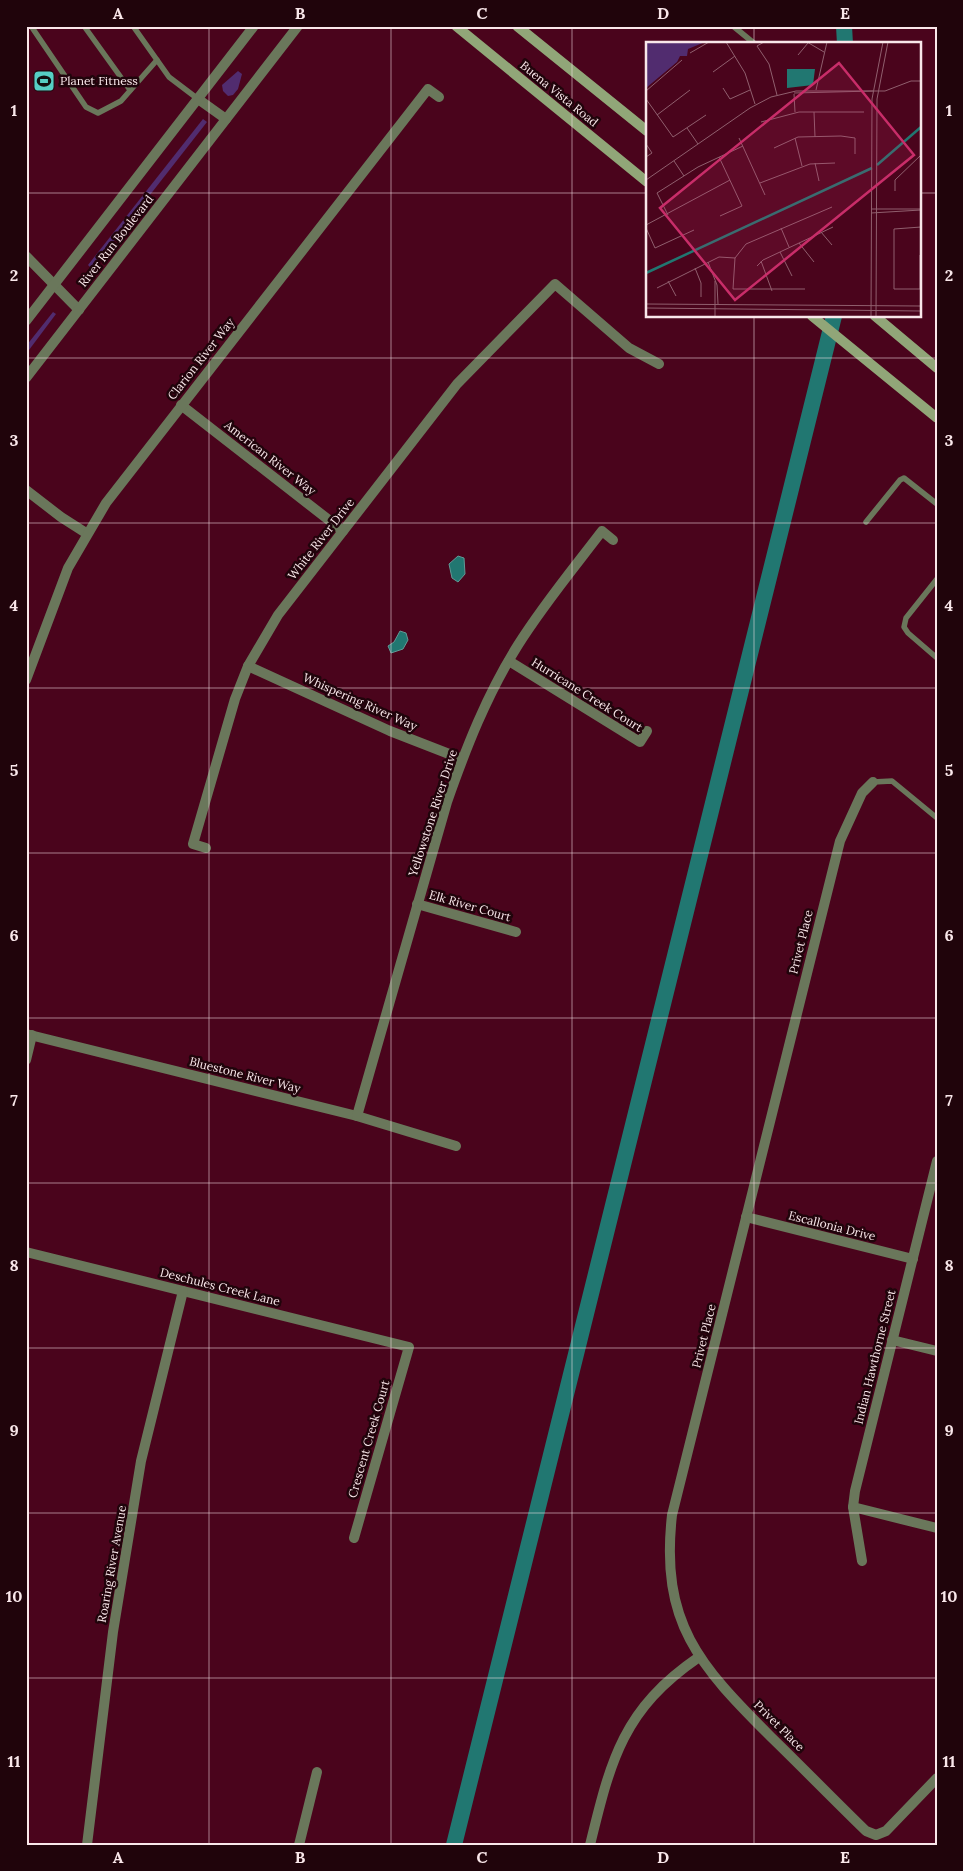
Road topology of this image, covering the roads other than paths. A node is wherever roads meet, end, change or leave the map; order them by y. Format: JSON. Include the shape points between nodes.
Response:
{"nodes":[{"id":1,"x":31,"y":26,"type":"edge"},
{"id":2,"x":84,"y":26,"type":"edge"},
{"id":3,"x":133,"y":26,"type":"edge"},
{"id":4,"x":254,"y":26,"type":"edge"},
{"id":5,"x":298,"y":26,"type":"edge"},
{"id":6,"x":456,"y":26,"type":"edge"},
{"id":7,"x":517,"y":26,"type":"edge"},
{"id":8,"x":733,"y":26,"type":"edge"},
{"id":9,"x":753,"y":42,"type":"edge"},
{"id":10,"x":157,"y":60,"type":"junction"},
{"id":11,"x":130,"y":90,"type":"junction"},
{"id":12,"x":439,"y":97,"type":"dead end"},
{"id":13,"x":198,"y":99,"type":"junction"},
{"id":14,"x":226,"y":119,"type":"junction"},
{"id":15,"x":646,"y":130,"type":"edge"},
{"id":16,"x":646,"y":181,"type":"edge"},
{"id":17,"x":26,"y":256,"type":"edge"},
{"id":18,"x":53,"y":286,"type":"junction"},
{"id":19,"x":79,"y":310,"type":"junction"},
{"id":20,"x":814,"y":318,"type":"edge"},
{"id":21,"x":877,"y":318,"type":"edge"},
{"id":22,"x":26,"y":321,"type":"edge"},
{"id":23,"x":659,"y":364,"type":"dead end"},
{"id":24,"x":937,"y":368,"type":"edge"},
{"id":25,"x":26,"y":378,"type":"edge"},
{"id":26,"x":181,"y":405,"type":"junction"},
{"id":27,"x":937,"y":418,"type":"edge"},
{"id":28,"x":26,"y":490,"type":"edge"},
{"id":29,"x":937,"y":504,"type":"edge"},
{"id":30,"x":866,"y":522,"type":"dead end"},
{"id":31,"x":343,"y":531,"type":"junction"},
{"id":32,"x":86,"y":533,"type":"junction"},
{"id":33,"x":613,"y":540,"type":"dead end"},
{"id":34,"x":937,"y":579,"type":"edge"},
{"id":35,"x":937,"y":658,"type":"edge"},
{"id":36,"x":509,"y":661,"type":"junction"},
{"id":37,"x":248,"y":666,"type":"junction"},
{"id":38,"x":26,"y":680,"type":"edge"},
{"id":39,"x":647,"y":731,"type":"dead end"},
{"id":40,"x":462,"y":759,"type":"junction"},
{"id":41,"x":873,"y":782,"type":"joint"},
{"id":42,"x":937,"y":818,"type":"edge"},
{"id":43,"x":206,"y":848,"type":"dead end"},
{"id":44,"x":417,"y":904,"type":"junction"},
{"id":45,"x":516,"y":932,"type":"dead end"},
{"id":46,"x":29,"y":1035,"type":"edge"},
{"id":47,"x":26,"y":1060,"type":"edge"},
{"id":48,"x":357,"y":1116,"type":"junction"},
{"id":49,"x":456,"y":1146,"type":"dead end"},
{"id":50,"x":937,"y":1161,"type":"edge"},
{"id":51,"x":935,"y":1173,"type":"edge"},
{"id":52,"x":746,"y":1217,"type":"junction"},
{"id":53,"x":26,"y":1252,"type":"edge"},
{"id":54,"x":912,"y":1258,"type":"junction"},
{"id":55,"x":183,"y":1291,"type":"junction"},
{"id":56,"x":892,"y":1340,"type":"junction"},
{"id":57,"x":409,"y":1347,"type":"joint"},
{"id":58,"x":937,"y":1351,"type":"edge"},
{"id":59,"x":853,"y":1507,"type":"junction"},
{"id":60,"x":937,"y":1528,"type":"edge"},
{"id":61,"x":354,"y":1538,"type":"dead end"},
{"id":62,"x":862,"y":1560,"type":"dead end"},
{"id":63,"x":699,"y":1656,"type":"junction"},
{"id":64,"x":317,"y":1772,"type":"dead end"},
{"id":65,"x":937,"y":1778,"type":"edge"},
{"id":66,"x":87,"y":1845,"type":"edge"},
{"id":67,"x":299,"y":1845,"type":"edge"},
{"id":68,"x":590,"y":1845,"type":"edge"}],
"edges":[{"from":1,"to":11,"type":"lane","via":[[86,107],[98,113],[121,101]]},
{"from":2,"to":11,"type":"lane"},
{"from":3,"to":10,"type":"lane"},
{"from":4,"to":13,"type":"street","name":"River Run Boulevard"},
{"from":5,"to":14,"type":"street","name":"River Run Boulevard"},
{"from":6,"to":16,"type":"main road","name":"Buena Vista Road"},
{"from":7,"to":15,"type":"main road"},
{"from":8,"to":9,"type":"lane"},
{"from":10,"to":11,"type":"lane"},
{"from":10,"to":13,"type":"lane","via":[[169,77]]},
{"from":12,"to":26,"type":"street","name":"Clarion River Way","via":[[428,89]]},
{"from":13,"to":14,"type":"street"},
{"from":13,"to":18,"type":"street","name":"River Run Boulevard"},
{"from":14,"to":19,"type":"street","name":"River Run Boulevard"},
{"from":17,"to":18,"type":"street"},
{"from":18,"to":19,"type":"street"},
{"from":18,"to":22,"type":"street","name":"River Run Boulevard"},
{"from":19,"to":25,"type":"street","name":"River Run Boulevard"},
{"from":20,"to":27,"type":"main road"},
{"from":21,"to":24,"type":"main road"},
{"from":23,"to":31,"type":"street","name":"White River Drive","via":[[629,348],[555,284],[475,364]]},
{"from":26,"to":31,"type":"street","name":"American River Way"},
{"from":26,"to":32,"type":"street","name":"Clarion River Way"},
{"from":28,"to":32,"type":"street"},
{"from":29,"to":30,"type":"lane","via":[[904,478]]},
{"from":31,"to":37,"type":"street","name":"White River Drive","via":[[278,615]]},
{"from":32,"to":38,"type":"street","name":"Clarion River Way","via":[[55,599]]},
{"from":33,"to":36,"type":"street","name":"Yellowstone River Drive","via":[[602,532],[545,605]]},
{"from":34,"to":35,"type":"lane","via":[[906,618],[904,626]]},
{"from":36,"to":39,"type":"street","name":"Hurricane Creek Court","via":[[640,742]]},
{"from":36,"to":40,"type":"street","name":"Yellowstone River Drive","via":[[486,702]]},
{"from":37,"to":40,"type":"street","name":"Whispering River Way","via":[[390,731]]},
{"from":37,"to":43,"type":"street","name":"White River Drive","via":[[235,698],[193,844]]},
{"from":40,"to":44,"type":"street","name":"Yellowstone River Drive","via":[[446,802]]},
{"from":41,"to":42,"type":"lane","via":[[892,782]]},
{"from":41,"to":52,"type":"street","name":"Privet Place","via":[[862,793],[840,841]]},
{"from":44,"to":45,"type":"street","name":"Elk River Court"},
{"from":44,"to":48,"type":"street","name":"Yellowstone River Drive"},
{"from":46,"to":47,"type":"street"},
{"from":46,"to":48,"type":"street","name":"Bluestone River Way"},
{"from":48,"to":49,"type":"street","name":"Bluestone River Way"},
{"from":50,"to":51,"type":"street","name":"Indian Hawthorne Street"},
{"from":51,"to":54,"type":"street","name":"Indian Hawthorne Street"},
{"from":52,"to":54,"type":"street","name":"Escallonia Drive"},
{"from":52,"to":63,"type":"street","name":"Privet Place","via":[[672,1514],[669,1541],[674,1594],[682,1621]]},
{"from":53,"to":55,"type":"street","name":"Deschules Creek Lane"},
{"from":54,"to":56,"type":"street","name":"Indian Hawthorne Street"},
{"from":55,"to":57,"type":"street","name":"Deschules Creek Lane"},
{"from":55,"to":66,"type":"street","name":"Roaring River Avenue","via":[[142,1461],[113,1632]]},
{"from":56,"to":58,"type":"street"},
{"from":56,"to":59,"type":"street","name":"Indian Hawthorne Street"},
{"from":57,"to":61,"type":"street","name":"Crescent Creek Court"},
{"from":59,"to":60,"type":"street"},
{"from":59,"to":62,"type":"street","name":"Indian Hawthorne Street"},
{"from":63,"to":65,"type":"street","name":"Privet Place","via":[[736,1702],[866,1831],[876,1835],[886,1831]]},
{"from":63,"to":68,"type":"street","via":[[658,1689],[625,1732],[608,1774]]},
{"from":64,"to":67,"type":"street"}]}
